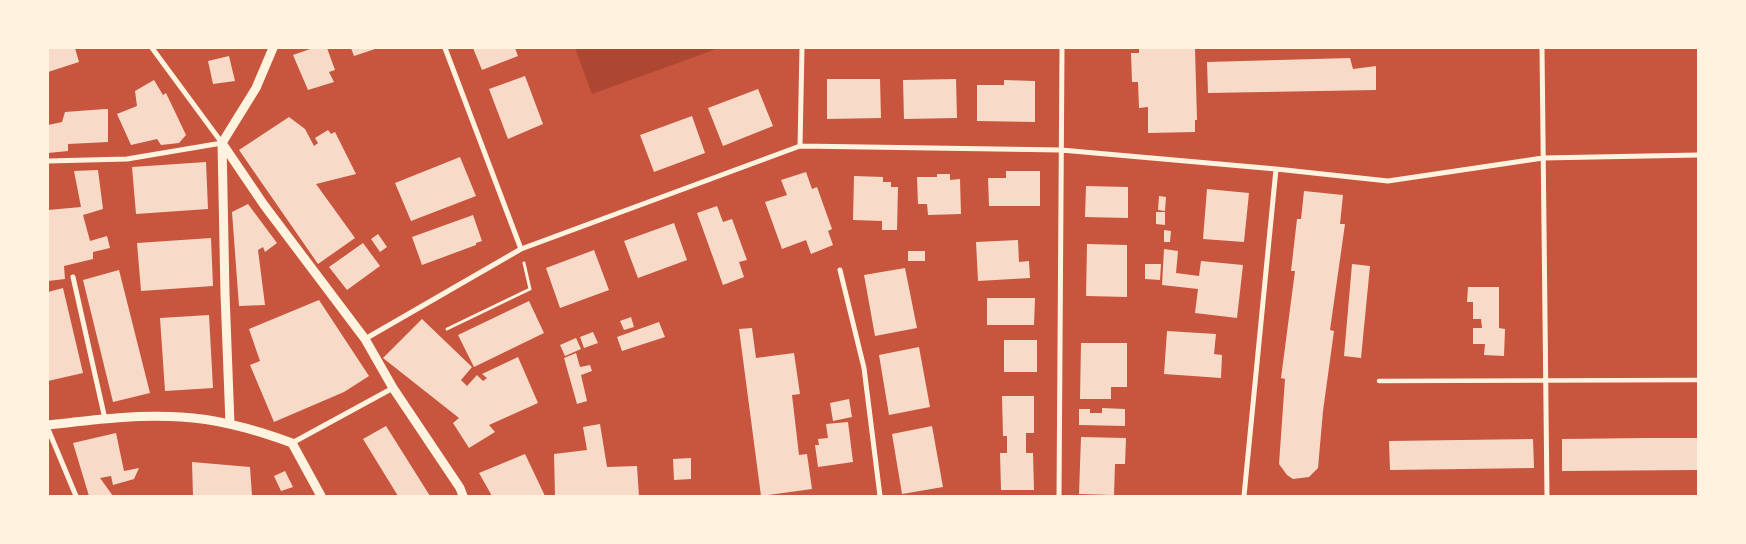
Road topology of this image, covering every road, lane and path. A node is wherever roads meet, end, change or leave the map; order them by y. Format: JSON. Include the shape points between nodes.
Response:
{"nodes":[{"id":1,"x":152,"y":48,"type":"edge"},
{"id":2,"x":272,"y":48,"type":"edge"},
{"id":3,"x":445,"y":48,"type":"edge"},
{"id":4,"x":802,"y":48,"type":"edge"},
{"id":5,"x":1062,"y":48,"type":"edge"},
{"id":6,"x":1542,"y":48,"type":"edge"},
{"id":7,"x":222,"y":143,"type":"junction"},
{"id":8,"x":800,"y":146,"type":"junction"},
{"id":9,"x":1060,"y":150,"type":"junction"},
{"id":10,"x":1698,"y":154,"type":"edge"},
{"id":11,"x":1543,"y":158,"type":"junction"},
{"id":12,"x":48,"y":161,"type":"edge"},
{"id":13,"x":1276,"y":169,"type":"junction"},
{"id":14,"x":520,"y":249,"type":"junction"},
{"id":15,"x":840,"y":270,"type":"dead end"},
{"id":16,"x":74,"y":277,"type":"dead end"},
{"id":17,"x":447,"y":329,"type":"dead end"},
{"id":18,"x":365,"y":339,"type":"junction"},
{"id":19,"x":1546,"y":380,"type":"junction"},
{"id":20,"x":1698,"y":380,"type":"edge"},
{"id":21,"x":1379,"y":381,"type":"dead end"},
{"id":22,"x":393,"y":388,"type":"junction"},
{"id":23,"x":104,"y":419,"type":"junction"},
{"id":24,"x":230,"y":424,"type":"junction"},
{"id":25,"x":48,"y":425,"type":"edge"},
{"id":26,"x":48,"y":429,"type":"edge"},
{"id":27,"x":292,"y":443,"type":"junction"},
{"id":28,"x":76,"y":496,"type":"edge"},
{"id":29,"x":321,"y":496,"type":"edge"},
{"id":30,"x":463,"y":496,"type":"edge"},
{"id":31,"x":880,"y":496,"type":"edge"},
{"id":32,"x":1059,"y":496,"type":"edge"},
{"id":33,"x":1244,"y":496,"type":"edge"},
{"id":34,"x":1547,"y":496,"type":"edge"}],
"edges":[{"from":1,"to":7,"type":"street"},
{"from":2,"to":7,"type":"street","via":[[256,88]]},
{"from":3,"to":14,"type":"street"},
{"from":4,"to":8,"type":"street"},
{"from":5,"to":9,"type":"street"},
{"from":6,"to":11,"type":"street"},
{"from":7,"to":12,"type":"street","via":[[127,159]]},
{"from":7,"to":18,"type":"street"},
{"from":7,"to":24,"type":"street"},
{"from":8,"to":9,"type":"street"},
{"from":8,"to":14,"type":"street"},
{"from":9,"to":13,"type":"street"},
{"from":9,"to":32,"type":"street"},
{"from":10,"to":11,"type":"street"},
{"from":11,"to":13,"type":"street","via":[[1388,181]]},
{"from":11,"to":19,"type":"street"},
{"from":13,"to":33,"type":"street"},
{"from":14,"to":17,"type":"path","via":[[530,289]]},
{"from":14,"to":18,"type":"street"},
{"from":15,"to":31,"type":"street","via":[[864,368]]},
{"from":16,"to":23,"type":"street"},
{"from":18,"to":22,"type":"street"},
{"from":19,"to":20,"type":"street"},
{"from":19,"to":21,"type":"street"},
{"from":19,"to":34,"type":"street"},
{"from":22,"to":27,"type":"street"},
{"from":22,"to":30,"type":"street"},
{"from":23,"to":24,"type":"street","via":[[180,417]]},
{"from":23,"to":25,"type":"street"},
{"from":24,"to":27,"type":"street"},
{"from":26,"to":28,"type":"street"},
{"from":27,"to":29,"type":"street"}]}
